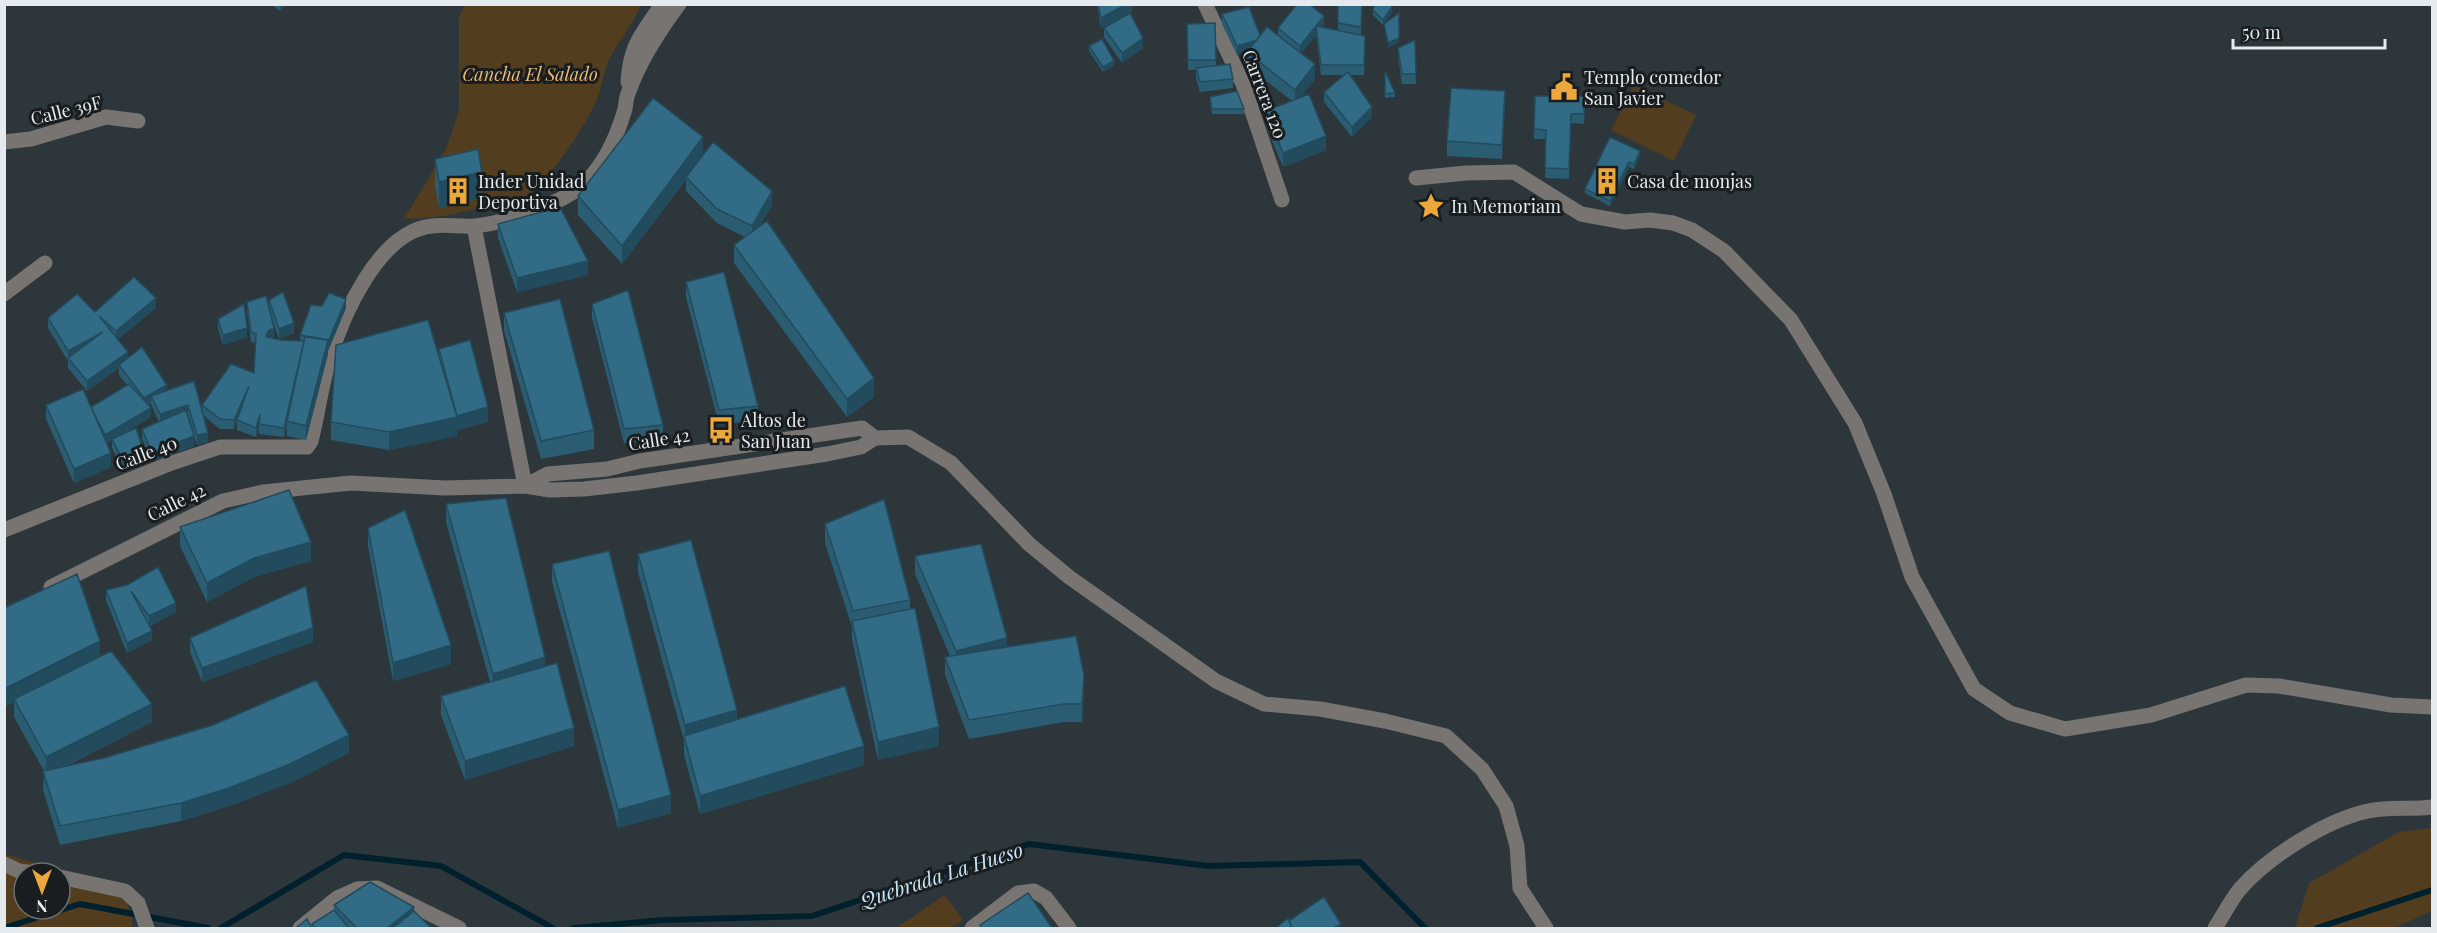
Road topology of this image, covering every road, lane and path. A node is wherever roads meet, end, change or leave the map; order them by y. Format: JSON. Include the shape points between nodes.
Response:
{"nodes":[{"id":1,"x":662,"y":4,"type":"edge"},
{"id":2,"x":678,"y":4,"type":"edge"},
{"id":3,"x":1205,"y":4,"type":"edge"},
{"id":4,"x":628,"y":93,"type":"junction"},
{"id":5,"x":138,"y":121,"type":"dead end"},
{"id":6,"x":4,"y":142,"type":"edge"},
{"id":7,"x":1416,"y":178,"type":"dead end"},
{"id":8,"x":1282,"y":200,"type":"dead end"},
{"id":9,"x":474,"y":226,"type":"junction"},
{"id":10,"x":45,"y":263,"type":"dead end"},
{"id":11,"x":4,"y":294,"type":"edge"},
{"id":12,"x":875,"y":438,"type":"junction"},
{"id":13,"x":525,"y":486,"type":"junction"},
{"id":14,"x":4,"y":530,"type":"edge"},
{"id":15,"x":34,"y":596,"type":"edge"},
{"id":16,"x":2433,"y":707,"type":"edge"},
{"id":17,"x":2433,"y":807,"type":"edge"},
{"id":18,"x":72,"y":880,"type":"edge"},
{"id":19,"x":147,"y":928,"type":"edge"},
{"id":20,"x":300,"y":928,"type":"edge"},
{"id":21,"x":459,"y":928,"type":"edge"},
{"id":22,"x":972,"y":928,"type":"edge"},
{"id":23,"x":1070,"y":928,"type":"edge"},
{"id":24,"x":1546,"y":928,"type":"edge"},
{"id":25,"x":2215,"y":928,"type":"edge"}],
"edges":[{"from":1,"to":4,"type":"street","via":[[630,57]]},
{"from":2,"to":4,"type":"street","via":[[646,53]]},
{"from":3,"to":8,"type":"street","name":"Carrera 120","via":[[1243,84]]},
{"from":4,"to":9,"type":"street","via":[[608,152],[580,186],[550,204]]},
{"from":5,"to":6,"type":"street","name":"Calle 39F","via":[[106,117],[31,139]]},
{"from":7,"to":16,"type":"street","via":[[1514,172],[1581,214],[1625,222],[1673,223],[1692,230],[1724,251],[1791,320],[1855,423],[1912,577],[1974,689],[2010,713],[2065,729],[2151,715],[2246,685]]},
{"from":9,"to":13,"type":"street"},
{"from":9,"to":14,"type":"street","name":"Calle 40","via":[[417,229],[382,256],[362,284],[329,360],[307,447],[220,447]]},
{"from":10,"to":11,"type":"street"},
{"from":12,"to":13,"type":"street","name":"Calle 42","via":[[861,447],[827,454],[637,483],[550,490]]},
{"from":12,"to":13,"type":"street","name":"Calle 42","via":[[862,428],[607,469],[548,474]]},
{"from":12,"to":24,"type":"street","via":[[908,437],[951,463],[1029,544],[1069,577],[1216,681],[1264,704],[1320,709],[1446,735],[1482,769],[1506,806],[1517,846],[1520,888]]},
{"from":13,"to":15,"type":"street","name":"Calle 42","via":[[445,488],[351,483],[263,492],[223,501]]},
{"from":17,"to":25,"type":"street","via":[[2371,810],[2338,819],[2271,860],[2239,890]]},
{"from":18,"to":19,"type":"street","via":[[125,891],[138,903]]},
{"from":20,"to":21,"type":"street","via":[[337,898],[357,889],[377,888]]},
{"from":22,"to":23,"type":"street","via":[[1018,893],[1034,891],[1046,898]]}]}
